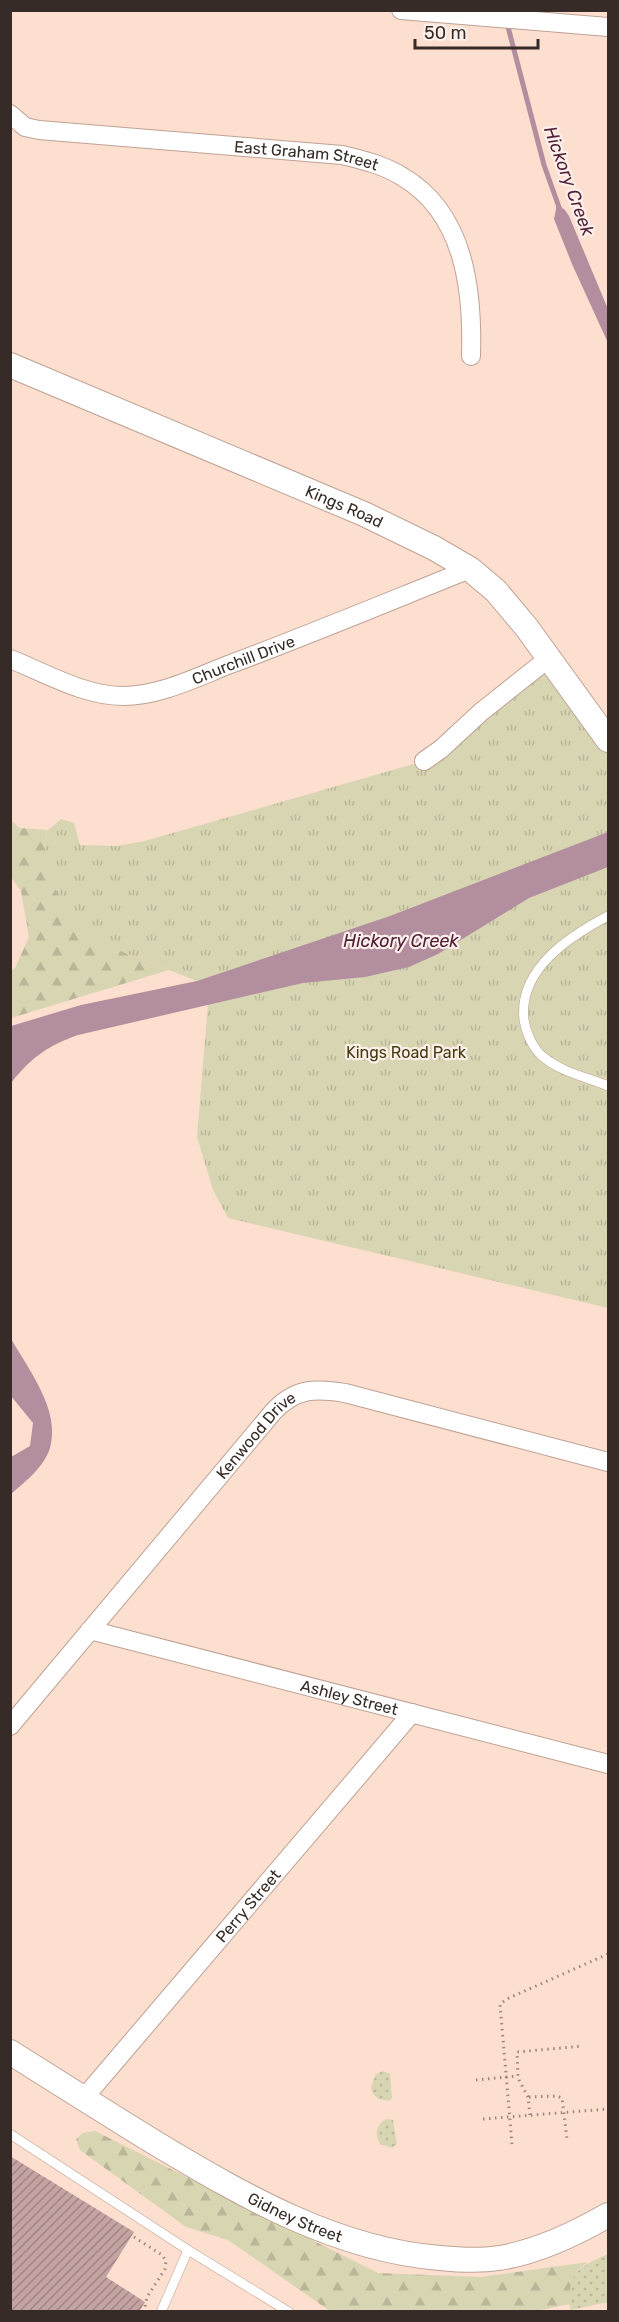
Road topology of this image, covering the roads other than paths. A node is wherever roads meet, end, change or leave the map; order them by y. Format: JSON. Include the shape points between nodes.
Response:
{"nodes":[{"id":1,"x":401,"y":10,"type":"edge"},
{"id":2,"x":609,"y":27,"type":"edge"},
{"id":3,"x":10,"y":114,"type":"edge"},
{"id":4,"x":471,"y":356,"type":"dead end"},
{"id":5,"x":10,"y":365,"type":"edge"},
{"id":6,"x":470,"y":569,"type":"junction"},
{"id":7,"x":549,"y":658,"type":"junction"},
{"id":8,"x":10,"y":659,"type":"edge"},
{"id":9,"x":609,"y":740,"type":"edge"},
{"id":10,"x":424,"y":761,"type":"dead end"},
{"id":11,"x":609,"y":916,"type":"edge"},
{"id":12,"x":609,"y":1086,"type":"edge"},
{"id":13,"x":609,"y":1462,"type":"edge"},
{"id":14,"x":90,"y":1630,"type":"junction"},
{"id":15,"x":412,"y":1713,"type":"junction"},
{"id":16,"x":10,"y":1725,"type":"edge"},
{"id":17,"x":609,"y":1764,"type":"edge"},
{"id":18,"x":10,"y":2052,"type":"edge"},
{"id":19,"x":83,"y":2099,"type":"junction"},
{"id":20,"x":10,"y":2134,"type":"edge"},
{"id":21,"x":609,"y":2215,"type":"edge"},
{"id":22,"x":189,"y":2250,"type":"junction"},
{"id":23,"x":161,"y":2312,"type":"edge"},
{"id":24,"x":289,"y":2312,"type":"edge"}],
"edges":[{"from":1,"to":2,"type":"street"},
{"from":3,"to":4,"type":"street","name":"East Graham Street","via":[[25,127],[50,132],[342,155],[368,161],[403,177],[433,203],[458,247],[469,289]]},
{"from":5,"to":6,"type":"street","name":"Kings Road","via":[[364,514]]},
{"from":6,"to":7,"type":"street","name":"Kings Road","via":[[496,591]]},
{"from":6,"to":8,"type":"street","name":"Churchill Drive","via":[[250,657],[141,695],[98,693]]},
{"from":7,"to":9,"type":"street","name":"Kings Road"},
{"from":7,"to":10,"type":"street"},
{"from":11,"to":12,"type":"lane","via":[[584,929],[542,963],[528,984],[524,1013],[526,1030],[541,1055],[561,1069]]},
{"from":13,"to":14,"type":"street","name":"Kenwood Drive","via":[[345,1393],[303,1391],[282,1402],[273,1412]]},
{"from":14,"to":15,"type":"street","name":"Ashley Street"},
{"from":14,"to":16,"type":"street","name":"Kenwood Drive"},
{"from":15,"to":17,"type":"street","name":"Ashley Street"},
{"from":15,"to":19,"type":"street","name":"Perry Street"},
{"from":18,"to":19,"type":"street","name":"Gidney Street"},
{"from":19,"to":21,"type":"street","name":"Gidney Street","via":[[247,2195],[373,2248],[435,2258],[498,2258],[522,2254]]},
{"from":20,"to":22,"type":"lane"},
{"from":22,"to":23,"type":"lane"},
{"from":22,"to":24,"type":"lane"}]}
